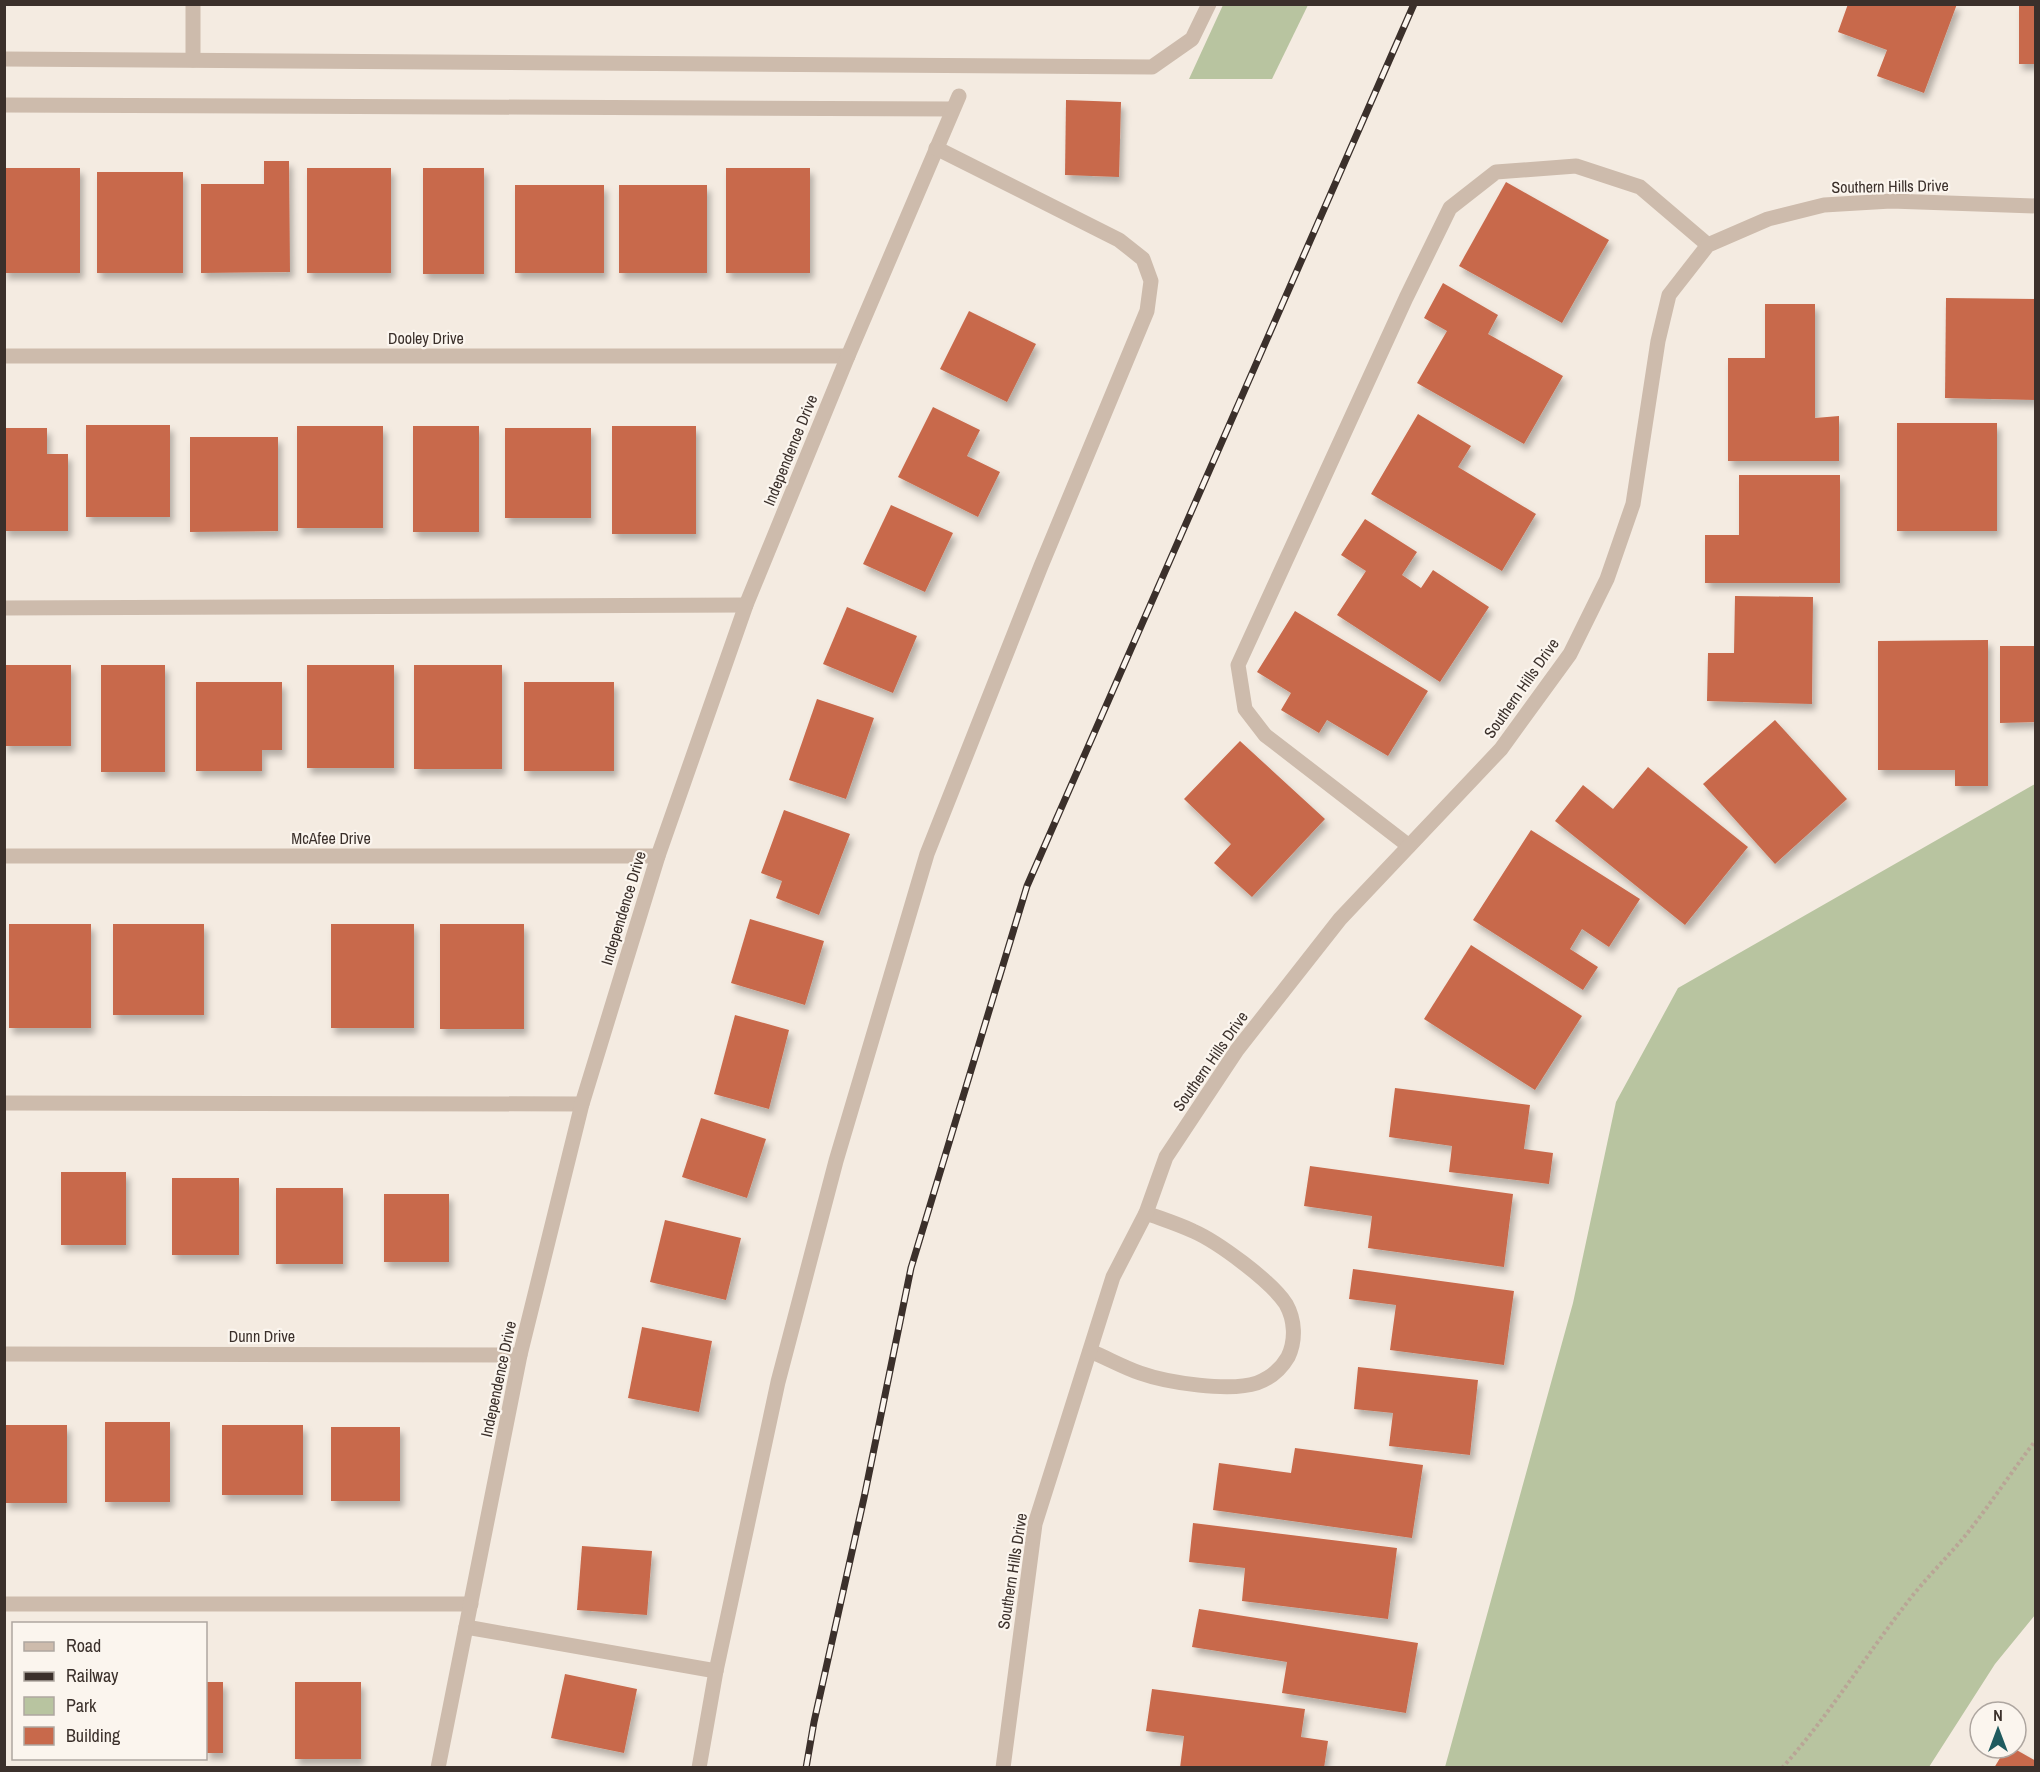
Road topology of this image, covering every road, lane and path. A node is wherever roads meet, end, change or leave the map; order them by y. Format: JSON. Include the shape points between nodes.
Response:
{"nodes":[{"id":1,"x":193,"y":4,"type":"edge"},
{"id":2,"x":1209,"y":4,"type":"edge"},
{"id":3,"x":4,"y":59,"type":"edge"},
{"id":4,"x":193,"y":60,"type":"junction"},
{"id":5,"x":4,"y":105,"type":"edge"},
{"id":6,"x":936,"y":148,"type":"junction"},
{"id":7,"x":2036,"y":206,"type":"edge"},
{"id":8,"x":1708,"y":245,"type":"junction"},
{"id":9,"x":4,"y":356,"type":"edge"},
{"id":10,"x":848,"y":356,"type":"junction"},
{"id":11,"x":746,"y":605,"type":"junction"},
{"id":12,"x":4,"y":608,"type":"edge"},
{"id":13,"x":1409,"y":846,"type":"junction"},
{"id":14,"x":4,"y":856,"type":"edge"},
{"id":15,"x":658,"y":856,"type":"junction"},
{"id":16,"x":4,"y":1103,"type":"edge"},
{"id":17,"x":582,"y":1104,"type":"junction"},
{"id":18,"x":1146,"y":1213,"type":"junction"},
{"id":19,"x":1090,"y":1351,"type":"junction"},
{"id":20,"x":4,"y":1354,"type":"edge"},
{"id":21,"x":520,"y":1355,"type":"junction"},
{"id":22,"x":2036,"y":1440,"type":"edge"},
{"id":23,"x":4,"y":1604,"type":"edge"},
{"id":24,"x":471,"y":1604,"type":"junction"},
{"id":25,"x":466,"y":1627,"type":"junction"},
{"id":26,"x":716,"y":1671,"type":"junction"},
{"id":27,"x":438,"y":1767,"type":"edge"},
{"id":28,"x":699,"y":1767,"type":"edge"},
{"id":29,"x":1003,"y":1767,"type":"edge"},
{"id":30,"x":1782,"y":1767,"type":"edge"}],
"edges":[{"from":1,"to":4,"type":"street"},
{"from":2,"to":4,"type":"street","via":[[1192,39],[1152,67]]},
{"from":3,"to":4,"type":"street"},
{"from":5,"to":6,"type":"street","name":"Independence Drive","via":[[956,103]]},
{"from":6,"to":10,"type":"street","name":"Independence Drive"},
{"from":6,"to":26,"type":"street","via":[[1127,246],[1143,259],[1151,282],[1147,311],[927,854],[836,1161],[778,1382]]},
{"from":7,"to":8,"type":"street","name":"Southern Hills Drive","via":[[1891,201],[1824,205],[1768,219]]},
{"from":8,"to":13,"type":"street","name":"Southern Hills Drive","via":[[1669,295],[1658,341],[1633,504],[1606,579],[1570,654],[1501,749]]},
{"from":8,"to":13,"type":"street","via":[[1640,187],[1576,166],[1496,172],[1450,208],[1238,665],[1245,709],[1265,735]]},
{"from":9,"to":10,"type":"street","name":"Dooley Drive"},
{"from":10,"to":11,"type":"street","name":"Independence Drive"},
{"from":11,"to":12,"type":"street"},
{"from":11,"to":15,"type":"street","name":"Independence Drive"},
{"from":13,"to":18,"type":"street","name":"Southern Hills Drive","via":[[1340,919],[1237,1050],[1166,1157]]},
{"from":14,"to":15,"type":"street","name":"McAfee Drive"},
{"from":15,"to":17,"type":"street","name":"Independence Drive"},
{"from":16,"to":17,"type":"street"},
{"from":17,"to":21,"type":"street","name":"Independence Drive"},
{"from":18,"to":19,"type":"street","name":"Southern Hills Drive","via":[[1113,1277]]},
{"from":18,"to":19,"type":"street","via":[[1195,1231],[1225,1250],[1280,1296],[1293,1320],[1294,1338],[1289,1355],[1279,1370],[1264,1380],[1211,1386],[1141,1374]]},
{"from":19,"to":29,"type":"street","name":"Southern Hills Drive","via":[[1035,1524]]},
{"from":20,"to":21,"type":"street","name":"Dunn Drive"},
{"from":21,"to":24,"type":"street","name":"Independence Drive"},
{"from":22,"to":30,"type":"path"},
{"from":23,"to":24,"type":"street"},
{"from":24,"to":25,"type":"street","name":"Independence Drive"},
{"from":25,"to":26,"type":"street"},
{"from":25,"to":27,"type":"street","name":"Independence Drive"},
{"from":26,"to":28,"type":"street"}]}
